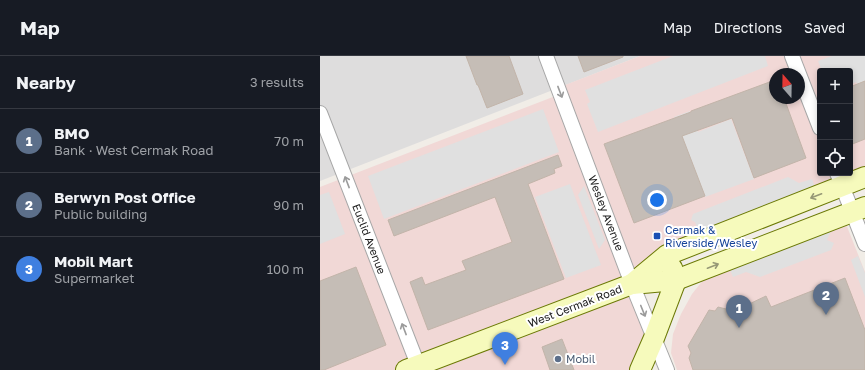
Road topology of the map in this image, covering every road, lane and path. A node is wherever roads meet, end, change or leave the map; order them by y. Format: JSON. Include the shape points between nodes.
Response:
{"nodes":[{"id":1,"x":546,"y":56,"type":"edge"},
{"id":2,"x":792,"y":56,"type":"edge"},
{"id":3,"x":320,"y":113,"type":"edge"},
{"id":4,"x":817,"y":120,"type":"edge"},
{"id":5,"x":865,"y":177,"type":"edge"},
{"id":6,"x":840,"y":179,"type":"edge"},
{"id":7,"x":859,"y":209,"type":"edge"},
{"id":8,"x":865,"y":244,"type":"edge"},
{"id":9,"x":667,"y":255,"type":"junction"},
{"id":10,"x":676,"y":280,"type":"junction"},
{"id":11,"x":632,"y":284,"type":"junction"},
{"id":12,"x":654,"y":338,"type":"junction"},
{"id":13,"x":412,"y":368,"type":"edge"},
{"id":14,"x":640,"y":370,"type":"edge"},
{"id":15,"x":667,"y":370,"type":"edge"}],
"edges":[{"from":1,"to":11,"type":"street","name":"Wesley Avenue","one_way":true},
{"from":2,"to":4,"type":"street"},
{"from":13,"to":3,"type":"street","name":"Euclid Avenue","one_way":true},
{"from":5,"to":6,"type":"main road","name":"West Cermak Road"},
{"from":6,"to":7,"type":"street"},
{"from":6,"to":9,"type":"main road","name":"West Cermak Road","one_way":true},
{"from":7,"to":8,"type":"street"},
{"from":10,"to":7,"type":"main road","name":"West Cermak Road","one_way":true},
{"from":9,"to":10,"type":"main road"},
{"from":9,"to":11,"type":"main road","name":"West Cermak Road"},
{"from":10,"to":11,"type":"main road","name":"West Cermak Road"},
{"from":10,"to":12,"type":"main road"},
{"from":11,"to":12,"type":"street","name":"Wesley Avenue","one_way":true},
{"from":11,"to":13,"type":"main road","name":"West Cermak Road"},
{"from":12,"to":14,"type":"main road"},
{"from":12,"to":15,"type":"street","name":"Wesley Avenue"}]}
